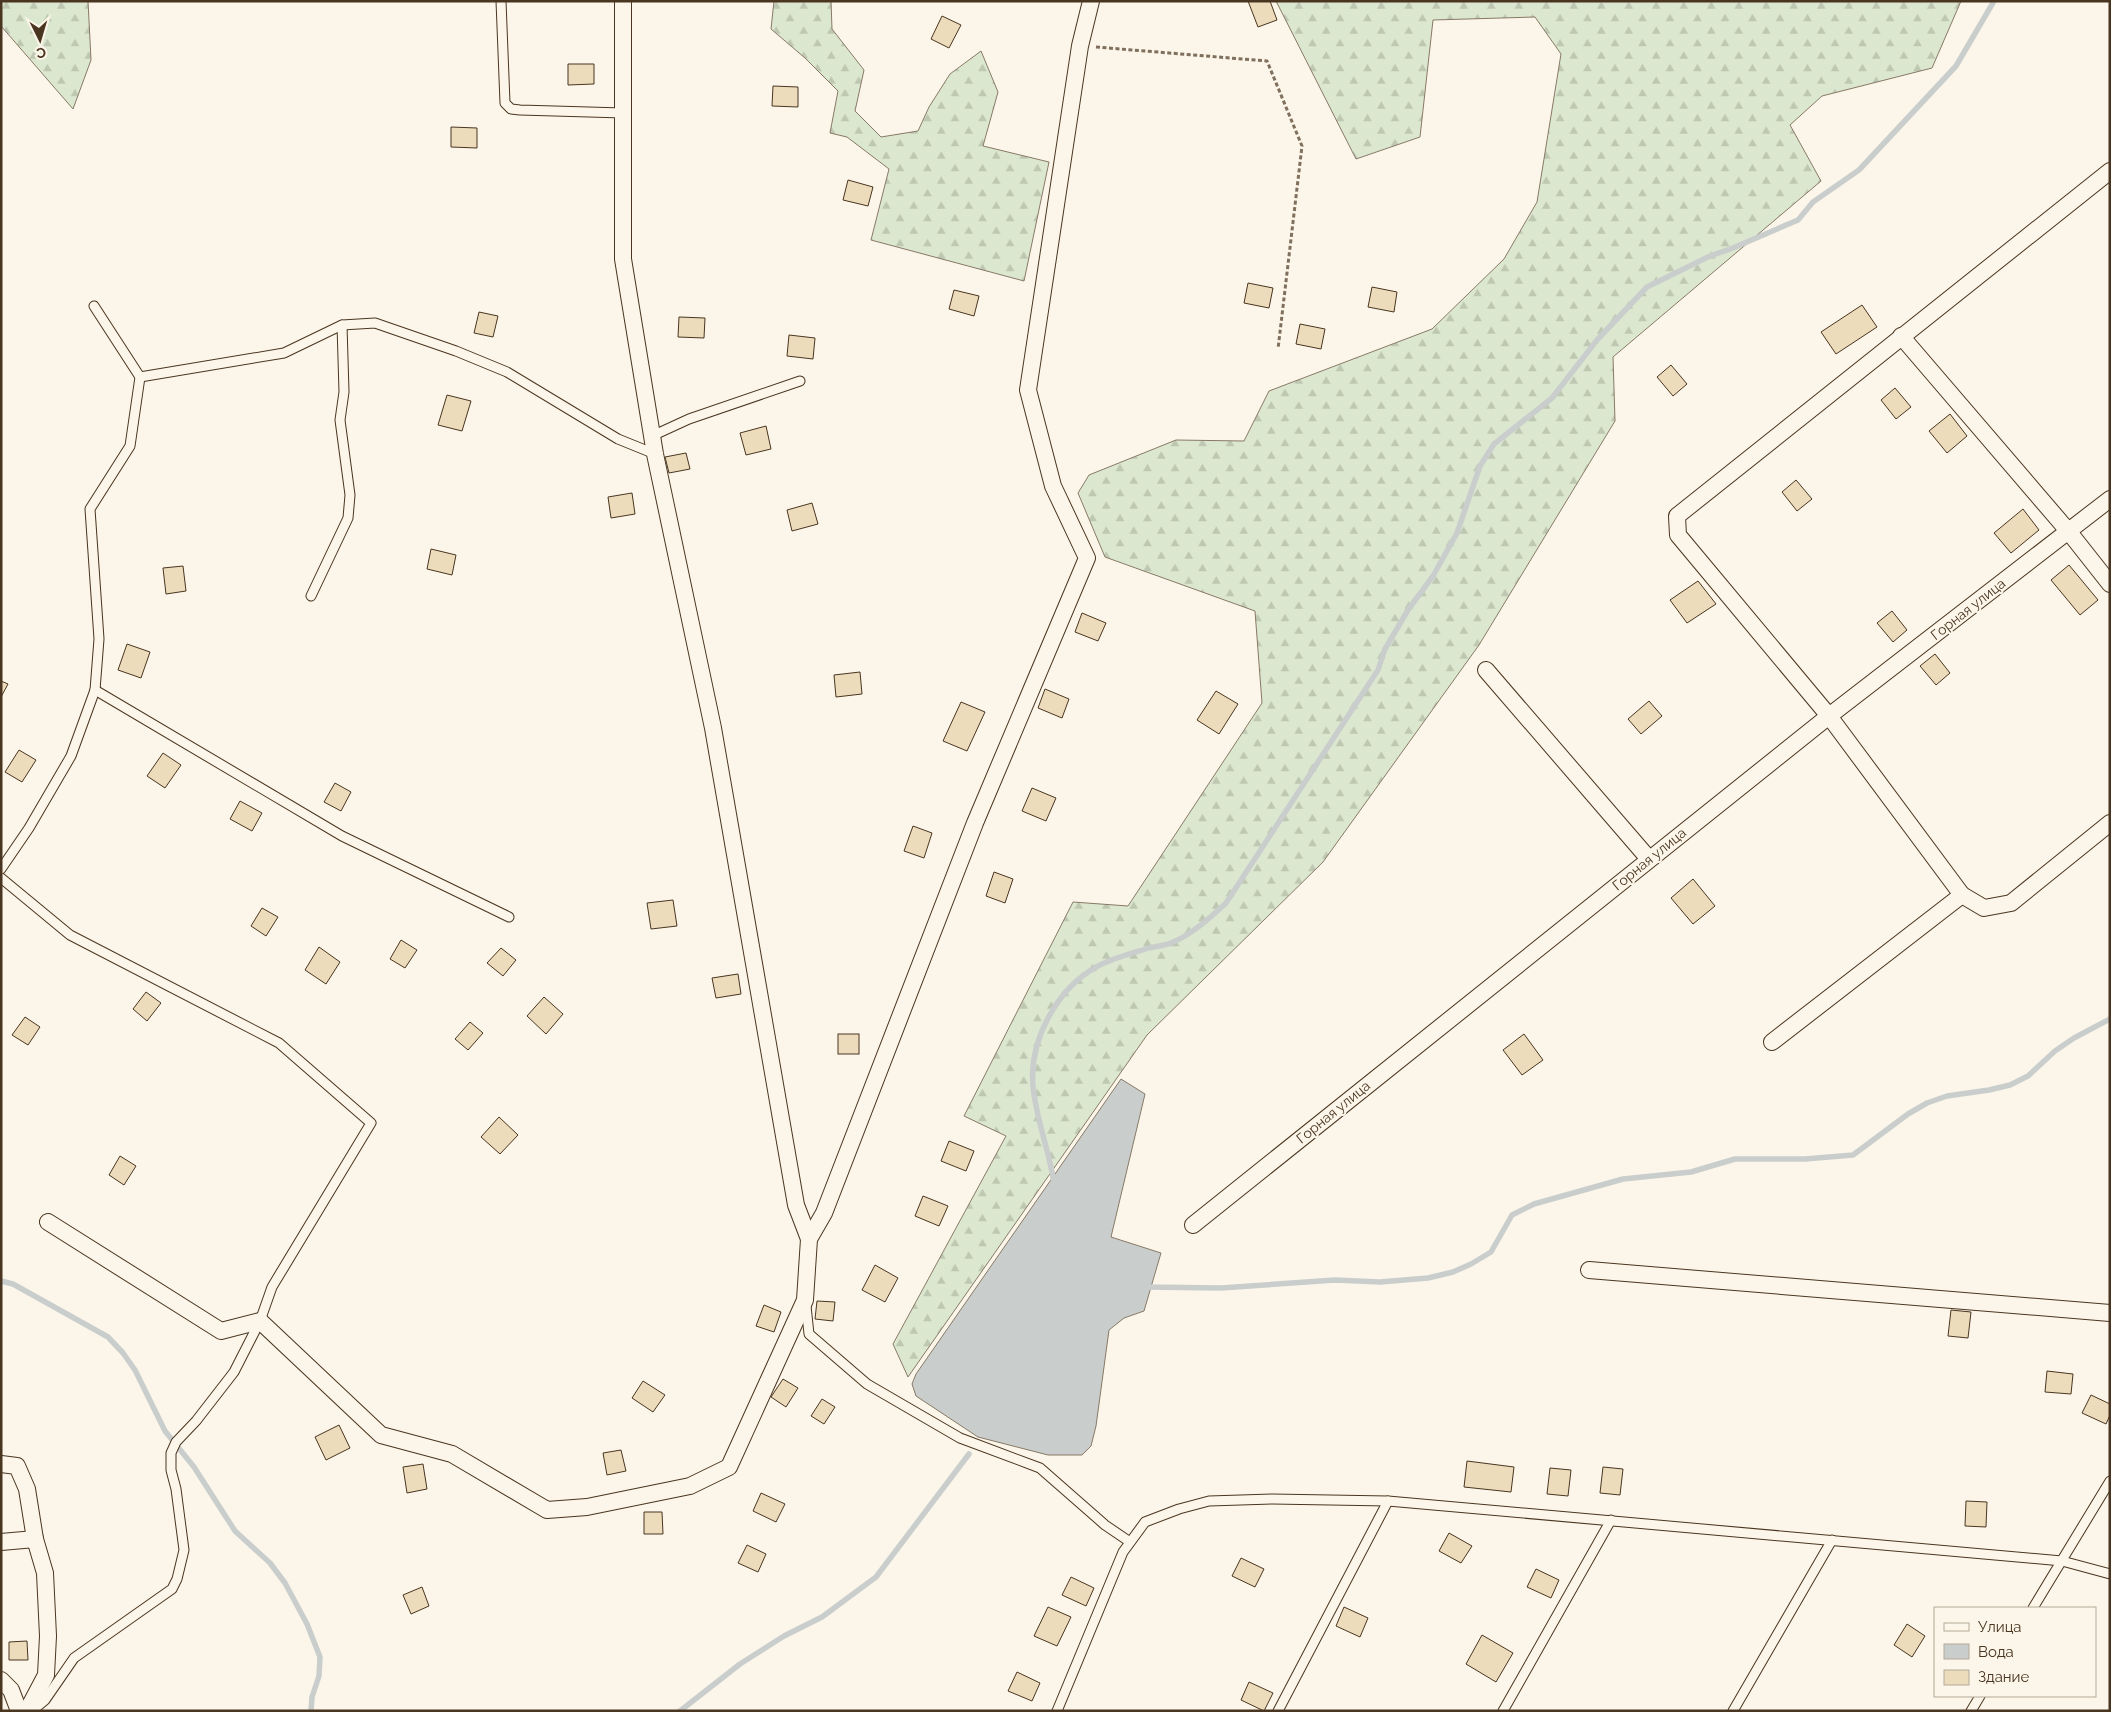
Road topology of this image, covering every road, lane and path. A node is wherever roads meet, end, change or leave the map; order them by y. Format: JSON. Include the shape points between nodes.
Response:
{"nodes":[{"id":1,"x":501,"y":1,"type":"edge"},
{"id":2,"x":623,"y":1,"type":"edge"},
{"id":3,"x":1091,"y":1,"type":"edge"},
{"id":4,"x":1080,"y":46,"type":"junction"},
{"id":5,"x":623,"y":113,"type":"junction"},
{"id":6,"x":2110,"y":171,"type":"edge"},
{"id":7,"x":94,"y":306,"type":"dead end"},
{"id":8,"x":342,"y":325,"type":"junction"},
{"id":9,"x":1901,"y":336,"type":"junction"},
{"id":10,"x":1278,"y":349,"type":"dead end"},
{"id":11,"x":140,"y":377,"type":"junction"},
{"id":12,"x":800,"y":381,"type":"dead end"},
{"id":13,"x":652,"y":436,"type":"junction"},
{"id":14,"x":655,"y":454,"type":"junction"},
{"id":15,"x":2110,"y":499,"type":"edge"},
{"id":16,"x":2069,"y":532,"type":"junction"},
{"id":17,"x":2110,"y":584,"type":"edge"},
{"id":18,"x":312,"y":596,"type":"dead end"},
{"id":19,"x":1486,"y":670,"type":"dead end"},
{"id":20,"x":95,"y":690,"type":"junction"},
{"id":21,"x":1829,"y":716,"type":"junction"},
{"id":22,"x":2110,"y":823,"type":"edge"},
{"id":23,"x":1649,"y":859,"type":"junction"},
{"id":24,"x":1,"y":869,"type":"edge"},
{"id":25,"x":1,"y":878,"type":"edge"},
{"id":26,"x":1962,"y":895,"type":"junction"},
{"id":27,"x":509,"y":918,"type":"dead end"},
{"id":28,"x":1772,"y":1042,"type":"dead end"},
{"id":29,"x":48,"y":1222,"type":"dead end"},
{"id":30,"x":1193,"y":1225,"type":"dead end"},
{"id":31,"x":809,"y":1239,"type":"junction"},
{"id":32,"x":1590,"y":1270,"type":"dead end"},
{"id":33,"x":805,"y":1300,"type":"junction"},
{"id":34,"x":2110,"y":1313,"type":"edge"},
{"id":35,"x":260,"y":1321,"type":"junction"},
{"id":36,"x":1,"y":1464,"type":"edge"},
{"id":37,"x":2110,"y":1481,"type":"edge"},
{"id":38,"x":1388,"y":1501,"type":"junction"},
{"id":39,"x":1611,"y":1520,"type":"junction"},
{"id":40,"x":35,"y":1539,"type":"junction"},
{"id":41,"x":1832,"y":1540,"type":"junction"},
{"id":42,"x":1,"y":1542,"type":"edge"},
{"id":43,"x":1130,"y":1542,"type":"junction"},
{"id":44,"x":2062,"y":1561,"type":"junction"},
{"id":45,"x":2110,"y":1574,"type":"edge"},
{"id":46,"x":2034,"y":1607,"type":"edge"},
{"id":47,"x":1,"y":1680,"type":"edge"},
{"id":48,"x":1979,"y":1697,"type":"edge"},
{"id":49,"x":19,"y":1711,"type":"edge"},
{"id":50,"x":27,"y":1711,"type":"edge"},
{"id":51,"x":32,"y":1711,"type":"edge"},
{"id":52,"x":1057,"y":1711,"type":"edge"},
{"id":53,"x":1278,"y":1711,"type":"edge"},
{"id":54,"x":1502,"y":1711,"type":"edge"},
{"id":55,"x":1733,"y":1711,"type":"edge"},
{"id":56,"x":1971,"y":1711,"type":"edge"}],
"edges":[{"from":1,"to":5,"type":"lane","via":[[505,104],[510,109]]},
{"from":2,"to":5,"type":"street"},
{"from":3,"to":4,"type":"street"},
{"from":4,"to":10,"type":"path","via":[[1267,61],[1302,146]]},
{"from":4,"to":31,"type":"street","via":[[1028,390],[1052,486],[1087,558],[976,822],[824,1213]]},
{"from":5,"to":13,"type":"street","via":[[623,259]]},
{"from":6,"to":9,"type":"street"},
{"from":7,"to":11,"type":"lane"},
{"from":8,"to":11,"type":"lane","via":[[284,353]]},
{"from":8,"to":14,"type":"lane","via":[[375,322],[456,350],[507,372],[618,439]]},
{"from":8,"to":18,"type":"lane","via":[[344,392],[340,420],[350,494],[348,518]]},
{"from":9,"to":16,"type":"street"},
{"from":9,"to":21,"type":"street","via":[[1677,516],[1678,535]]},
{"from":11,"to":20,"type":"lane","via":[[130,446],[90,509],[99,639]]},
{"from":12,"to":13,"type":"lane","via":[[689,418]]},
{"from":13,"to":14,"type":"street"},
{"from":14,"to":31,"type":"street","via":[[713,728],[796,1205]]},
{"from":15,"to":16,"type":"street","name":"Горная улица"},
{"from":16,"to":17,"type":"street"},
{"from":16,"to":21,"type":"street","name":"Горная улица"},
{"from":19,"to":23,"type":"street"},
{"from":20,"to":24,"type":"lane","via":[[71,756]]},
{"from":20,"to":27,"type":"lane","via":[[342,836]]},
{"from":21,"to":23,"type":"street","name":"Горная улица"},
{"from":21,"to":26,"type":"street"},
{"from":22,"to":26,"type":"street","via":[[2011,903],[1984,908]]},
{"from":23,"to":30,"type":"street","name":"Горная улица"},
{"from":25,"to":35,"type":"lane","via":[[70,935],[279,1043],[371,1123],[272,1287]]},
{"from":26,"to":28,"type":"street"},
{"from":29,"to":35,"type":"street","via":[[221,1331]]},
{"from":31,"to":33,"type":"street"},
{"from":32,"to":34,"type":"street"},
{"from":33,"to":35,"type":"street","via":[[728,1467],[690,1486],[587,1507],[547,1510],[452,1454],[381,1434]]},
{"from":33,"to":43,"type":"lane","via":[[809,1334],[867,1384],[960,1438],[1040,1468],[1105,1525]]},
{"from":35,"to":51,"type":"lane","via":[[234,1372],[196,1422],[181,1435],[171,1453],[184,1550],[172,1589],[74,1658],[45,1700]]},
{"from":36,"to":40,"type":"street","via":[[17,1466],[27,1489]]},
{"from":37,"to":44,"type":"lane"},
{"from":38,"to":39,"type":"lane"},
{"from":38,"to":43,"type":"lane","via":[[1209,1501],[1145,1522]]},
{"from":38,"to":53,"type":"lane"},
{"from":39,"to":41,"type":"lane"},
{"from":39,"to":54,"type":"lane"},
{"from":40,"to":42,"type":"street"},
{"from":40,"to":50,"type":"street","via":[[45,1573],[48,1636],[46,1675]]},
{"from":41,"to":44,"type":"lane"},
{"from":41,"to":55,"type":"lane"},
{"from":43,"to":52,"type":"lane"},
{"from":44,"to":45,"type":"lane"},
{"from":44,"to":46,"type":"lane"},
{"from":47,"to":49,"type":"street","via":[[11,1690]]},
{"from":48,"to":56,"type":"lane"}]}
